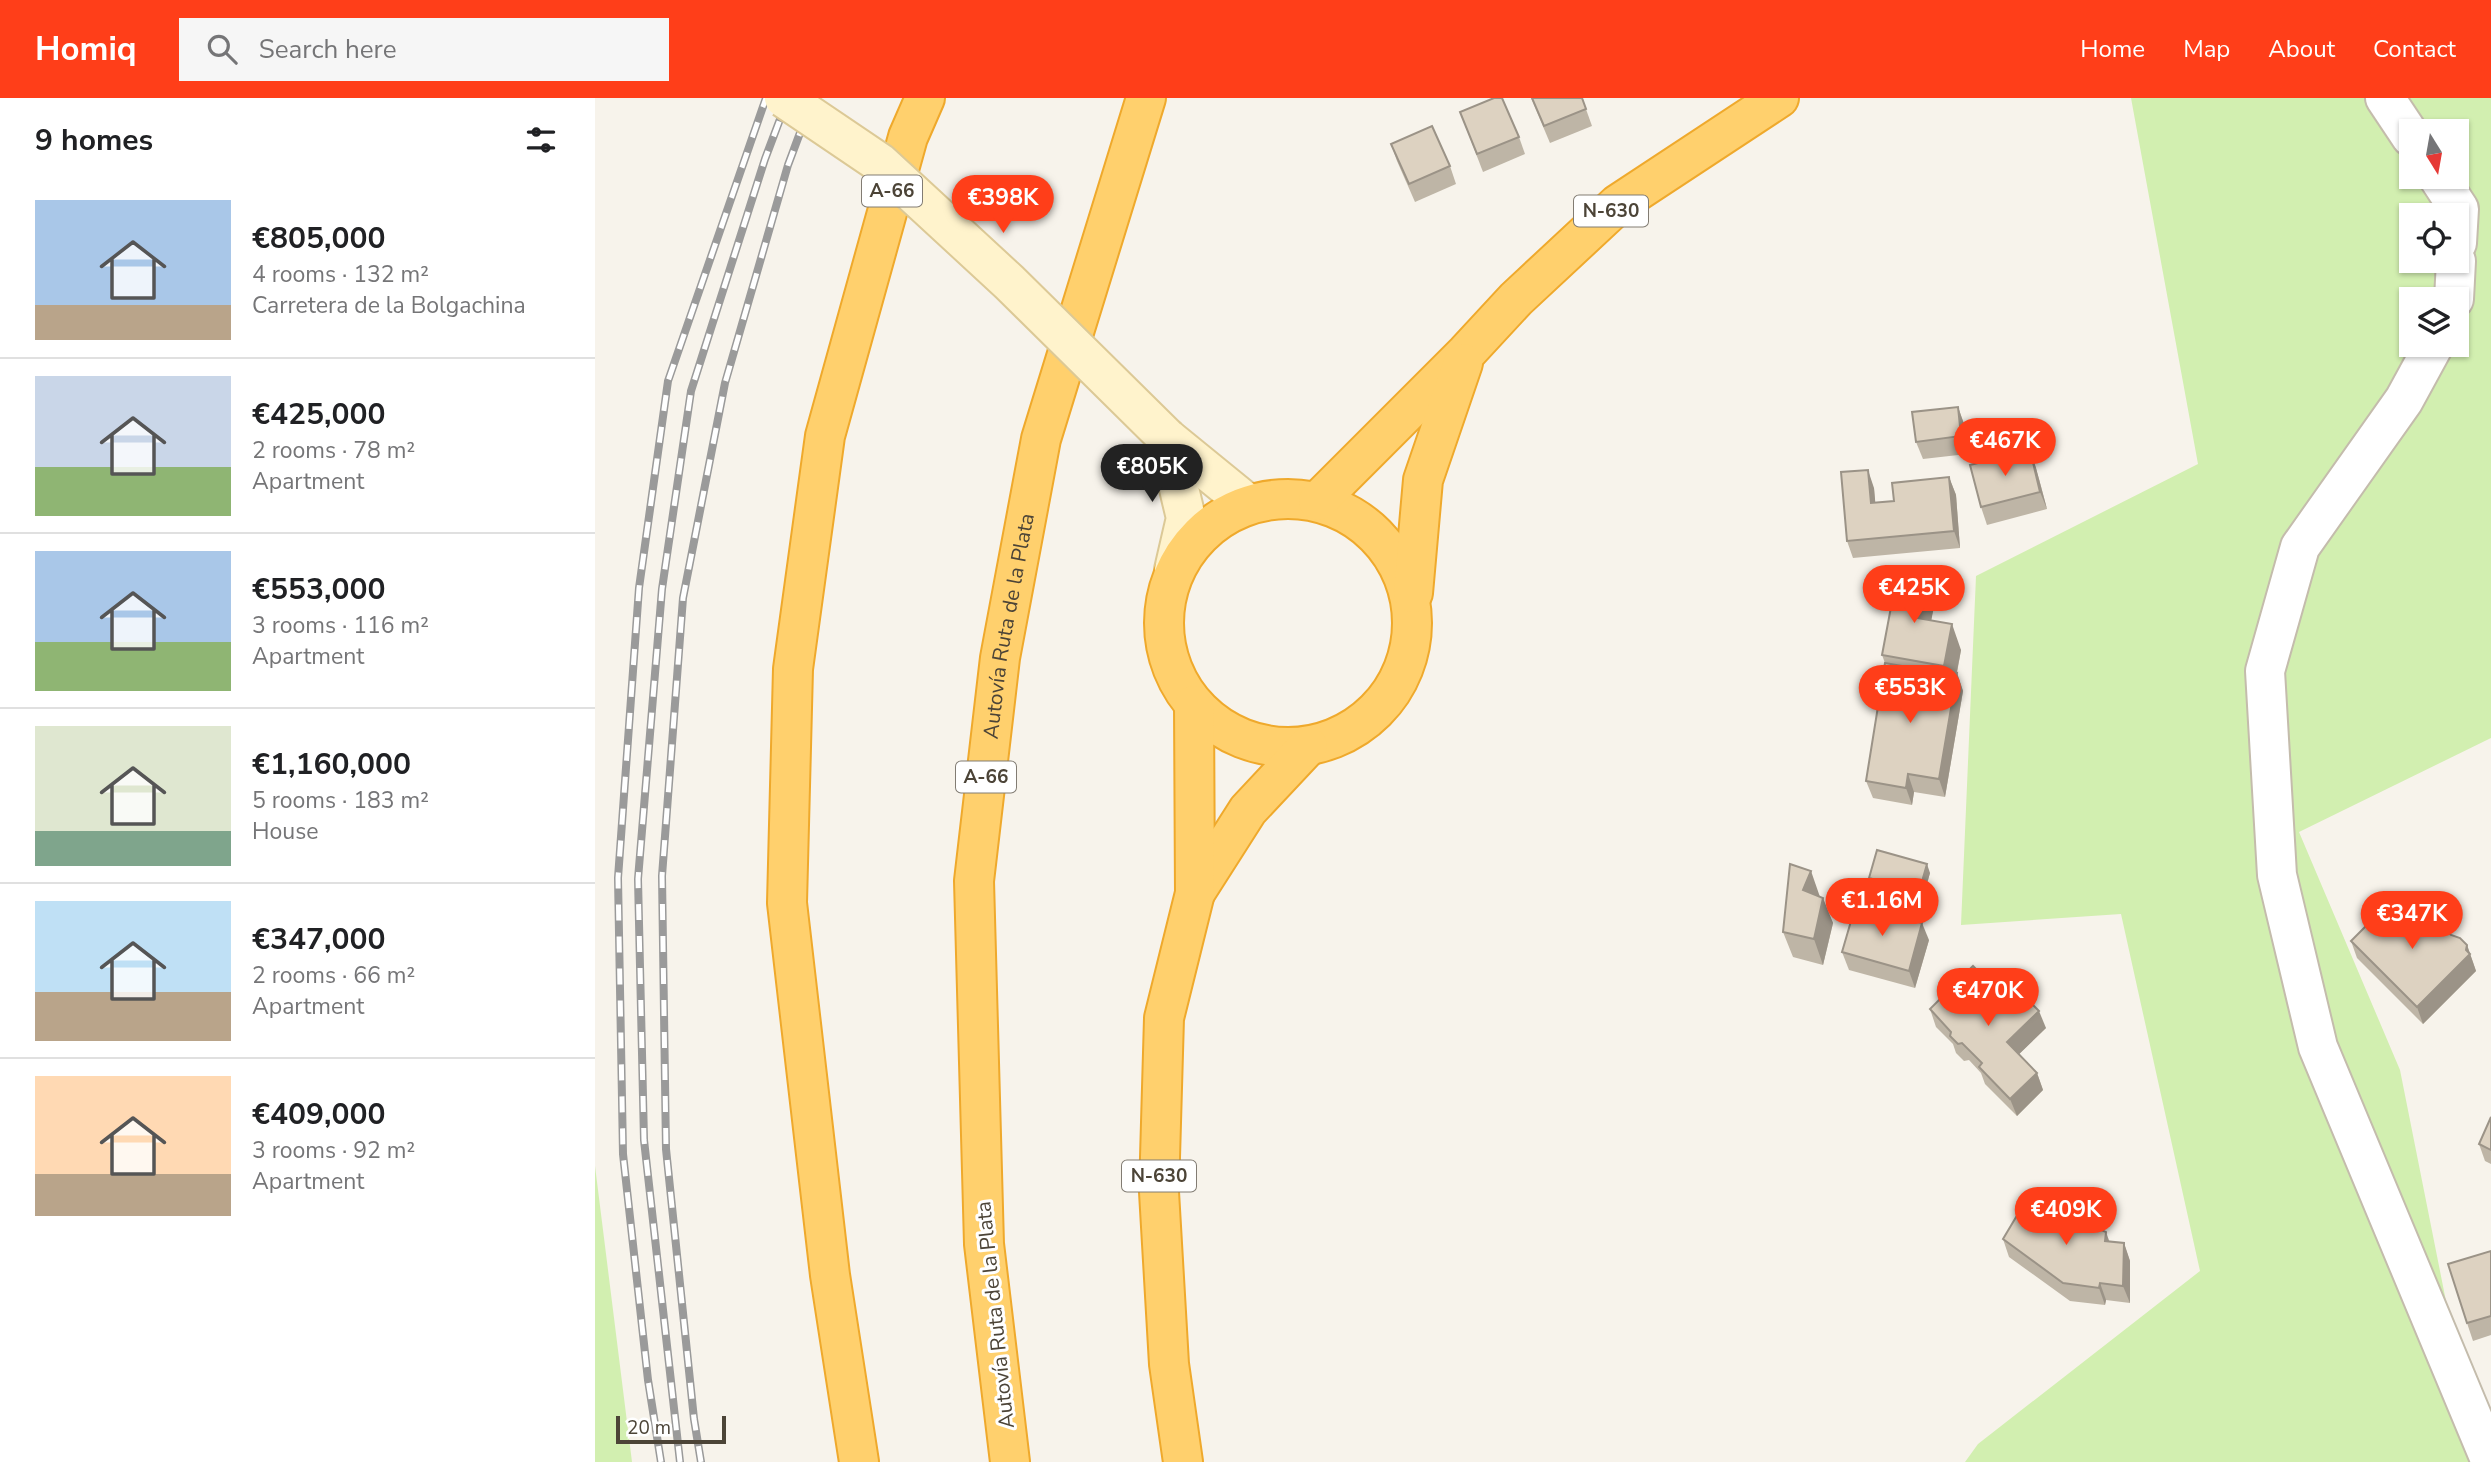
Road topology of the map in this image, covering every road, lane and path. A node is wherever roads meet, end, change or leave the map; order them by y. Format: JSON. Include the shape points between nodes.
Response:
{"nodes":[{"id":1,"x":784,"y":98,"type":"edge"},
{"id":2,"x":925,"y":98,"type":"edge"},
{"id":3,"x":1779,"y":98,"type":"edge"},
{"id":4,"x":2385,"y":98,"type":"edge"},
{"id":5,"x":1144,"y":104,"type":"edge"},
{"id":6,"x":2399,"y":119,"type":"edge"},
{"id":7,"x":1466,"y":353,"type":"junction"},
{"id":8,"x":2427,"y":357,"type":"edge"},
{"id":9,"x":1167,"y":438,"type":"junction"},
{"id":10,"x":1318,"y":501,"type":"junction"},
{"id":11,"x":1248,"y":503,"type":"junction"},
{"id":12,"x":1174,"y":570,"type":"junction"},
{"id":13,"x":1412,"y":602,"type":"junction"},
{"id":14,"x":1194,"y":705,"type":"junction"},
{"id":15,"x":1308,"y":746,"type":"junction"},
{"id":16,"x":1195,"y":893,"type":"junction"},
{"id":17,"x":859,"y":1462,"type":"edge"},
{"id":18,"x":1010,"y":1462,"type":"edge"},
{"id":19,"x":1183,"y":1462,"type":"edge"},
{"id":20,"x":2491,"y":1462,"type":"edge"}],
"edges":[{"from":1,"to":9,"type":"street","bridge":true,"via":[[880,163]]},
{"from":2,"to":17,"type":"highway","number":"A-66","via":[[908,137],[825,436],[793,669],[787,903],[830,1275]]},
{"from":3,"to":7,"type":"highway","number":"N-630","via":[[1618,204],[1516,299]]},
{"from":4,"to":6,"type":"street"},
{"from":5,"to":18,"type":"highway","name":"Autovía Ruta de la Plata","number":"A-66","via":[[1041,439],[1000,658],[974,881],[983,1244]]},
{"from":7,"to":10,"type":"highway","number":"N-630"},
{"from":7,"to":13,"type":"highway","number":"N-630","via":[[1423,480]]},
{"from":8,"to":20,"type":"street","via":[[2404,400],[2300,547],[2265,671],[2277,875],[2318,1047]]},
{"from":9,"to":11,"type":"street"},
{"from":9,"to":12,"type":"street","via":[[1186,518]]},
{"from":10,"to":11,"type":"highway","number":"N-630","via":[[1285,497]]},
{"from":10,"to":13,"type":"highway","number":"N-630","via":[[1355,516],[1397,560]]},
{"from":11,"to":12,"type":"highway","number":"N-630","via":[[1207,527]]},
{"from":12,"to":14,"type":"highway","number":"N-630","via":[[1162,613],[1164,644],[1176,679]]},
{"from":13,"to":15,"type":"highway","number":"N-630","via":[[1411,649],[1398,682],[1376,712],[1346,733]]},
{"from":14,"to":15,"type":"highway","number":"N-630","via":[[1224,731],[1269,746]]},
{"from":14,"to":16,"type":"highway","number":"N-630"},
{"from":15,"to":16,"type":"highway","number":"N-630","via":[[1248,810]]},
{"from":16,"to":19,"type":"highway","number":"N-630","via":[[1164,1018],[1159,1192],[1169,1364]]}]}
